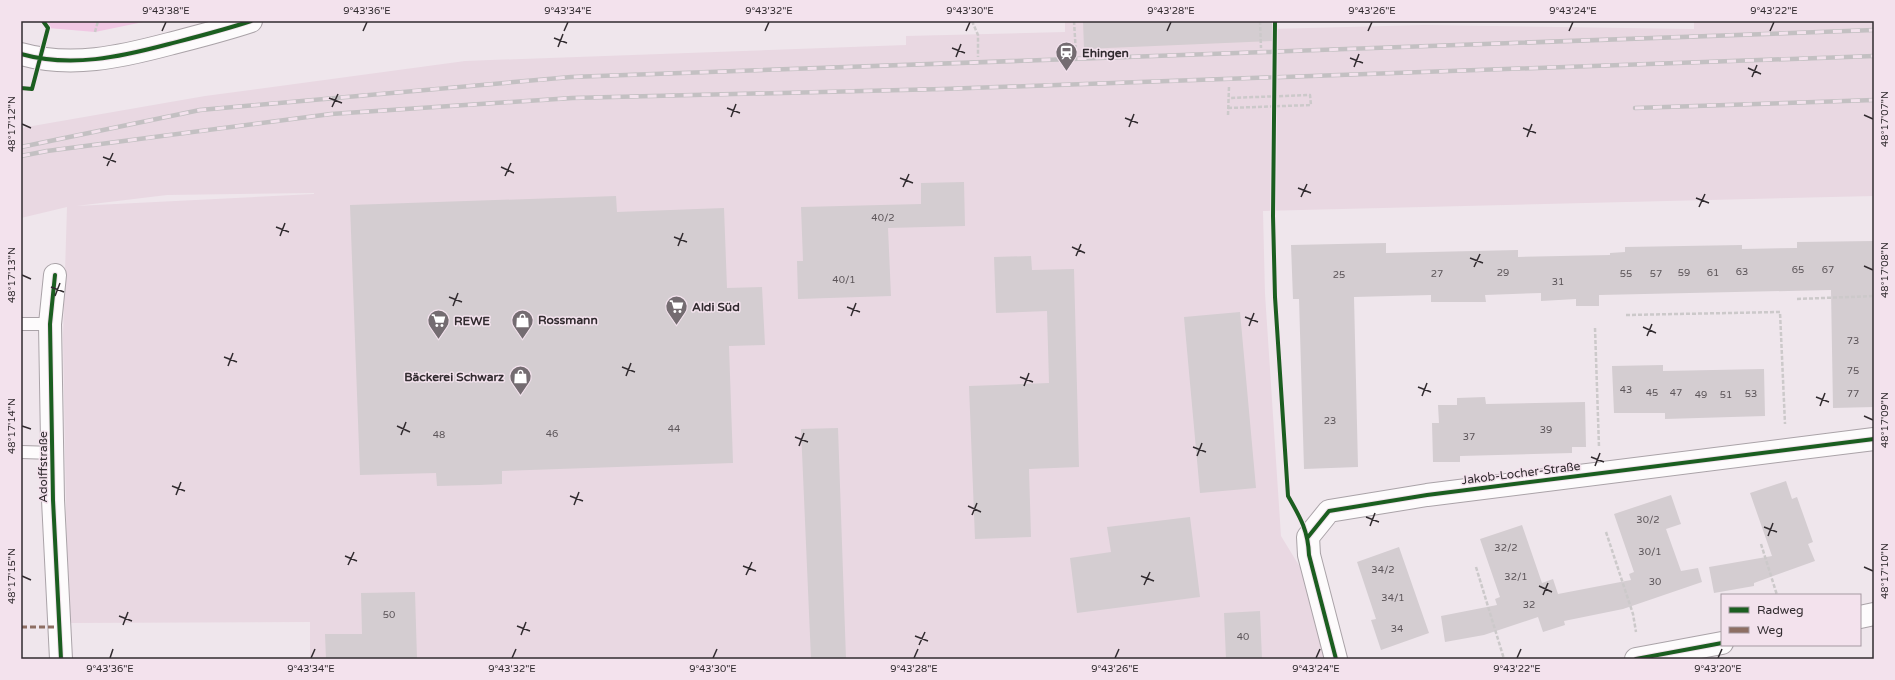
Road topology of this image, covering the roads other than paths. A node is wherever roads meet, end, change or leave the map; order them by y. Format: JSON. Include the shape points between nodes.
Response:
{"nodes":[{"id":1,"x":251,"y":21,"type":"edge"},
{"id":2,"x":21,"y":54,"type":"edge"},
{"id":3,"x":55,"y":275,"type":"dead end"},
{"id":4,"x":21,"y":324,"type":"edge"},
{"id":5,"x":50,"y":324,"type":"junction"},
{"id":6,"x":1874,"y":439,"type":"edge"},
{"id":7,"x":21,"y":452,"type":"edge"},
{"id":8,"x":54,"y":453,"type":"junction"},
{"id":9,"x":1874,"y":614,"type":"edge"},
{"id":10,"x":1861,"y":617,"type":"edge"},
{"id":11,"x":1721,"y":643,"type":"edge"},
{"id":12,"x":61,"y":659,"type":"edge"},
{"id":13,"x":1336,"y":659,"type":"edge"},
{"id":14,"x":1639,"y":659,"type":"edge"}],
"edges":[{"from":1,"to":2,"type":"street","via":[[124,56],[85,61],[40,59]]},
{"from":3,"to":5,"type":"street","name":"Adolffstraße"},
{"from":4,"to":5,"type":"lane"},
{"from":5,"to":8,"type":"street","name":"Adolffstraße"},
{"from":6,"to":13,"type":"street","name":"Jakob-Locher-Straße","via":[[1427,495],[1329,511],[1308,537],[1309,554]]},
{"from":7,"to":8,"type":"lane","name":"Adolffstraße"},
{"from":8,"to":12,"type":"street","name":"Adolffstraße","via":[[53,500]]},
{"from":9,"to":10,"type":"street"},
{"from":11,"to":14,"type":"street"}]}
